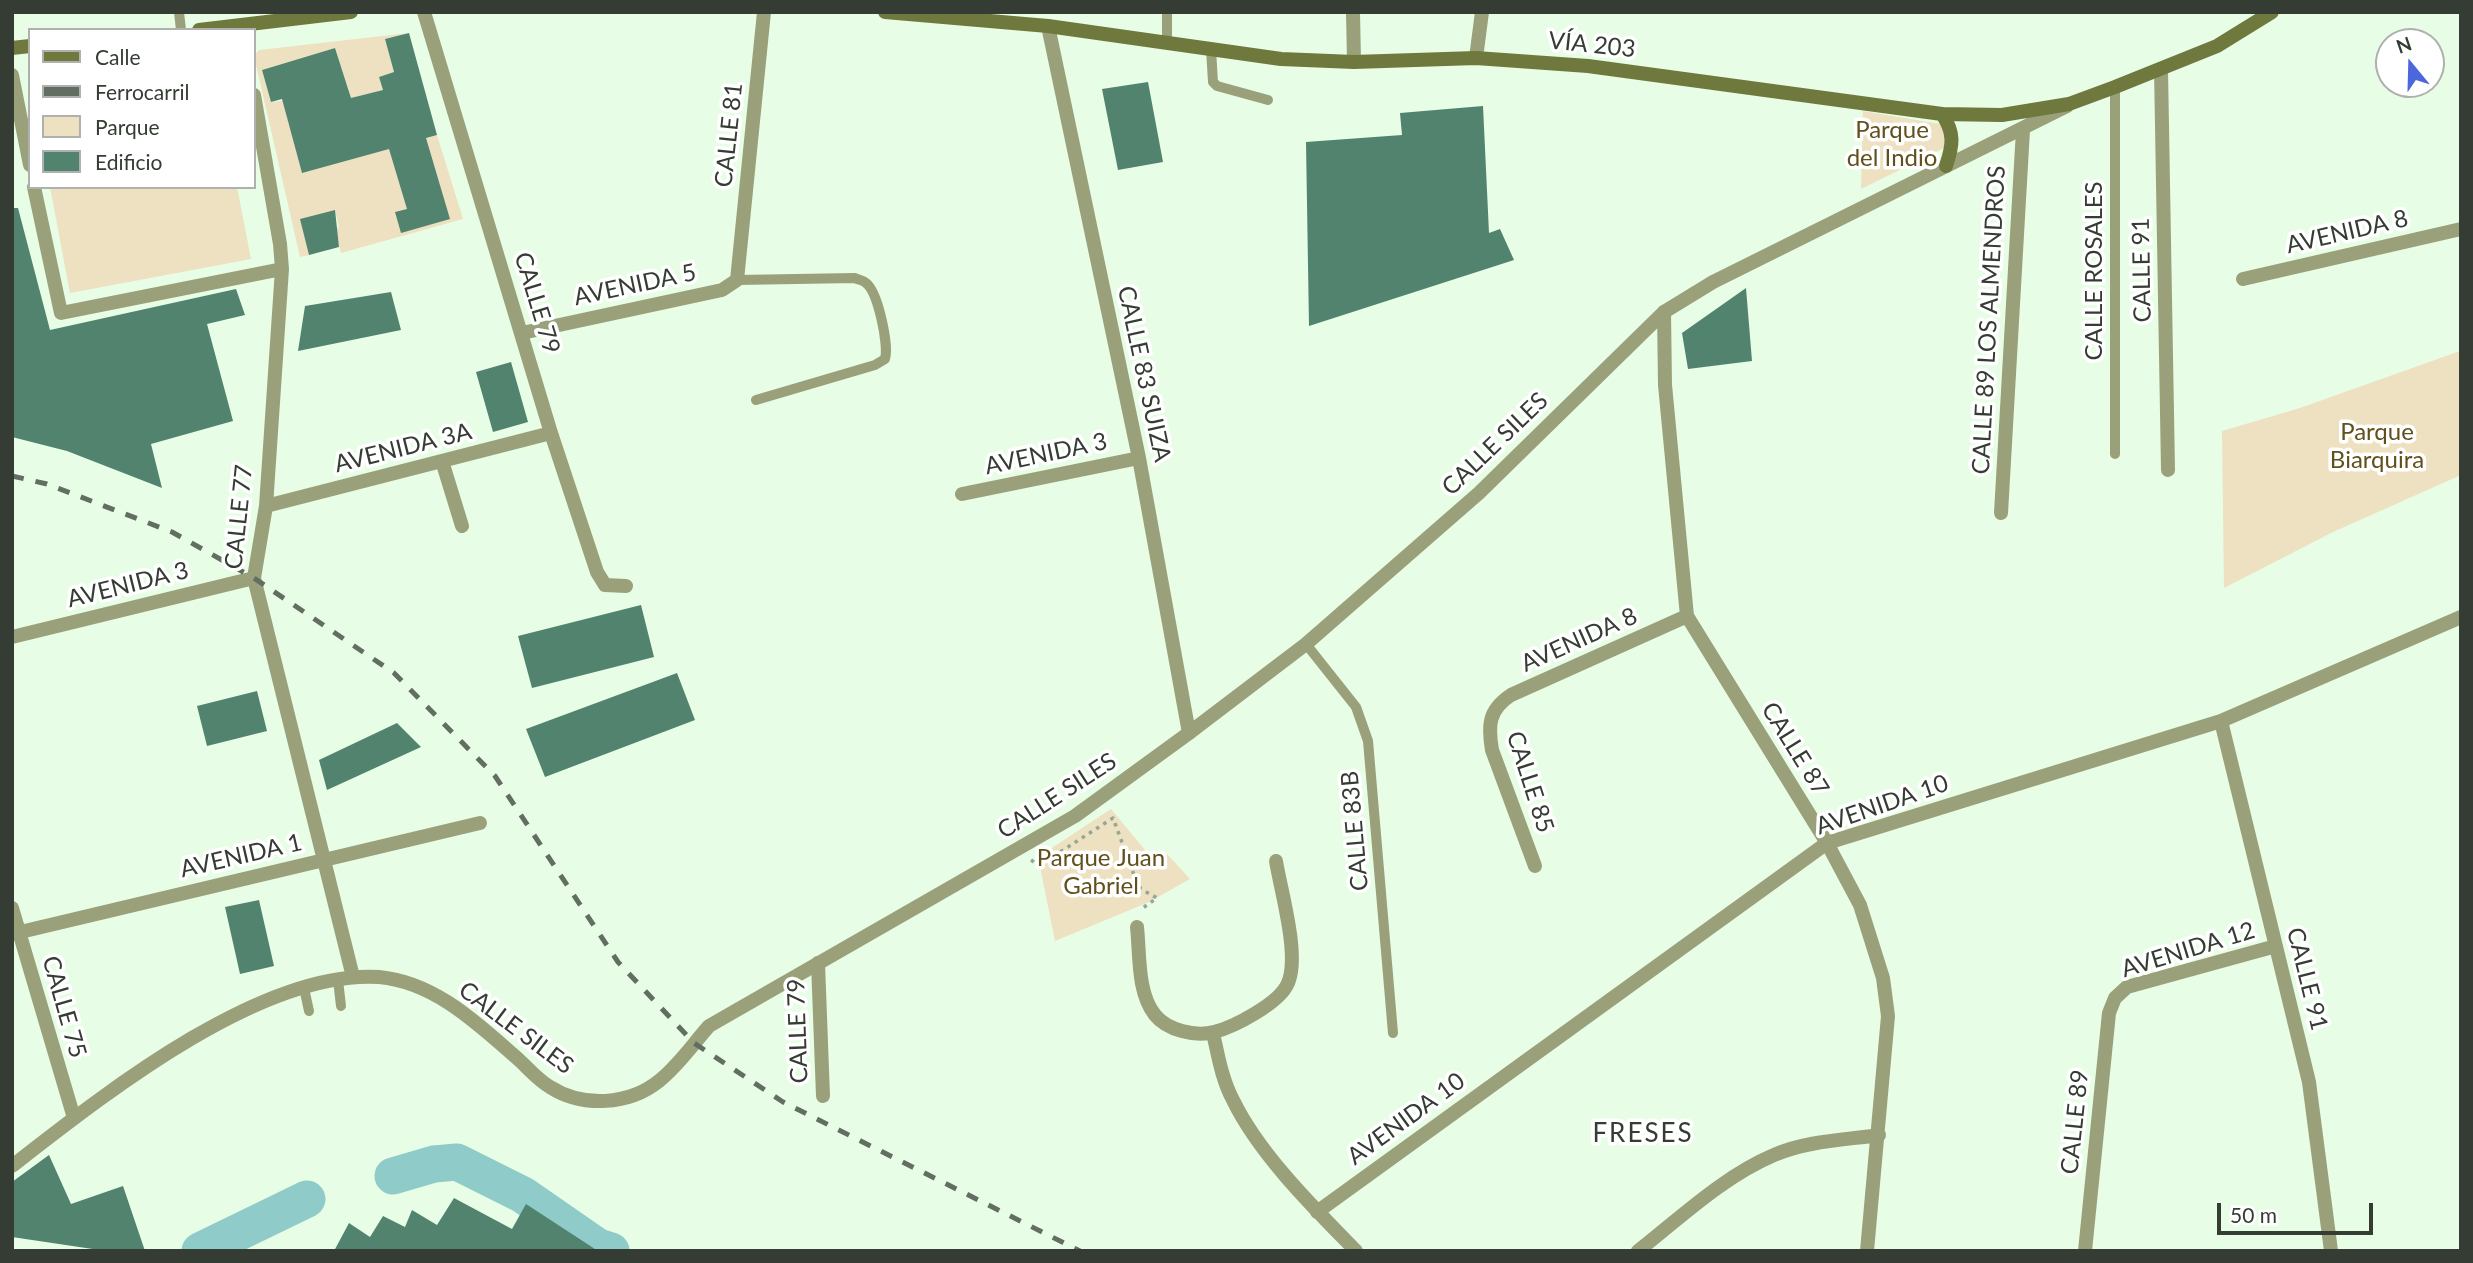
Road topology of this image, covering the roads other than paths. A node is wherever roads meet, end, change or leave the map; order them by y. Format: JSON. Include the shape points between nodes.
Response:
{"nodes":[{"id":1,"x":351,"y":12,"type":"edge"},
{"id":2,"x":424,"y":12,"type":"edge"},
{"id":3,"x":764,"y":12,"type":"edge"},
{"id":4,"x":885,"y":12,"type":"edge"},
{"id":5,"x":1167,"y":12,"type":"edge"},
{"id":6,"x":1353,"y":12,"type":"edge"},
{"id":7,"x":1482,"y":12,"type":"edge"},
{"id":8,"x":2272,"y":12,"type":"edge"},
{"id":9,"x":1048,"y":26,"type":"junction"},
{"id":10,"x":242,"y":28,"type":"edge"},
{"id":11,"x":1167,"y":41,"type":"junction"},
{"id":12,"x":1211,"y":49,"type":"junction"},
{"id":13,"x":1476,"y":58,"type":"junction"},
{"id":14,"x":1354,"y":62,"type":"junction"},
{"id":15,"x":2161,"y":69,"type":"junction"},
{"id":16,"x":12,"y":75,"type":"edge"},
{"id":17,"x":2115,"y":87,"type":"junction"},
{"id":18,"x":1268,"y":100,"type":"dead end"},
{"id":19,"x":2069,"y":104,"type":"junction"},
{"id":20,"x":256,"y":106,"type":"edge"},
{"id":21,"x":1942,"y":114,"type":"junction"},
{"id":22,"x":2023,"y":130,"type":"junction"},
{"id":23,"x":18,"y":138,"type":"edge"},
{"id":24,"x":28,"y":160,"type":"edge"},
{"id":25,"x":1946,"y":166,"type":"junction"},
{"id":26,"x":34,"y":189,"type":"edge"},
{"id":27,"x":2461,"y":229,"type":"edge"},
{"id":28,"x":282,"y":270,"type":"junction"},
{"id":29,"x":2243,"y":279,"type":"dead end"},
{"id":30,"x":737,"y":280,"type":"junction"},
{"id":31,"x":1664,"y":312,"type":"junction"},
{"id":32,"x":522,"y":333,"type":"junction"},
{"id":33,"x":756,"y":400,"type":"dead end"},
{"id":34,"x":551,"y":433,"type":"junction"},
{"id":35,"x":2115,"y":454,"type":"dead end"},
{"id":36,"x":1139,"y":458,"type":"junction"},
{"id":37,"x":442,"y":461,"type":"junction"},
{"id":38,"x":2168,"y":470,"type":"dead end"},
{"id":39,"x":962,"y":494,"type":"dead end"},
{"id":40,"x":265,"y":506,"type":"junction"},
{"id":41,"x":2001,"y":513,"type":"dead end"},
{"id":42,"x":462,"y":526,"type":"dead end"},
{"id":43,"x":254,"y":578,"type":"junction"},
{"id":44,"x":626,"y":586,"type":"dead end"},
{"id":45,"x":1687,"y":615,"type":"junction"},
{"id":46,"x":2461,"y":617,"type":"edge"},
{"id":47,"x":12,"y":637,"type":"edge"},
{"id":48,"x":1306,"y":644,"type":"junction"},
{"id":49,"x":1493,"y":711,"type":"joint"},
{"id":50,"x":2221,"y":722,"type":"junction"},
{"id":51,"x":1189,"y":733,"type":"junction"},
{"id":52,"x":480,"y":823,"type":"dead end"},
{"id":53,"x":1827,"y":843,"type":"junction"},
{"id":54,"x":323,"y":859,"type":"junction"},
{"id":55,"x":1276,"y":861,"type":"dead end"},
{"id":56,"x":1535,"y":866,"type":"dead end"},
{"id":57,"x":12,"y":908,"type":"edge"},
{"id":58,"x":1137,"y":927,"type":"road end"},
{"id":59,"x":15,"y":933,"type":"edge"},
{"id":60,"x":2276,"y":946,"type":"junction"},
{"id":61,"x":818,"y":963,"type":"junction"},
{"id":62,"x":353,"y":977,"type":"junction"},
{"id":63,"x":338,"y":980,"type":"junction"},
{"id":64,"x":304,"y":988,"type":"junction"},
{"id":65,"x":2115,"y":998,"type":"joint"},
{"id":66,"x":341,"y":1006,"type":"dead end"},
{"id":67,"x":309,"y":1011,"type":"dead end"},
{"id":68,"x":1213,"y":1033,"type":"junction"},
{"id":69,"x":1393,"y":1033,"type":"dead end"},
{"id":70,"x":823,"y":1096,"type":"dead end"},
{"id":71,"x":74,"y":1118,"type":"junction"},
{"id":72,"x":1879,"y":1135,"type":"junction"},
{"id":73,"x":12,"y":1166,"type":"edge"},
{"id":74,"x":1317,"y":1212,"type":"junction"},
{"id":75,"x":1356,"y":1251,"type":"edge"},
{"id":76,"x":1638,"y":1251,"type":"edge"},
{"id":77,"x":1867,"y":1251,"type":"edge"},
{"id":78,"x":2085,"y":1251,"type":"edge"},
{"id":79,"x":2331,"y":1251,"type":"edge"}],
"edges":[{"from":1,"to":10,"type":"main road"},
{"from":2,"to":32,"type":"street","name":"CALLE 79"},
{"from":3,"to":30,"type":"street","name":"CALLE 81"},
{"from":4,"to":9,"type":"main road","name":"VÍA 203"},
{"from":5,"to":11,"type":"lane"},
{"from":6,"to":14,"type":"street"},
{"from":7,"to":13,"type":"street"},
{"from":8,"to":15,"type":"main road","name":"VÍA 203","via":[[2241,34]]},
{"from":9,"to":11,"type":"main road","name":"VÍA 203"},
{"from":9,"to":36,"type":"street","name":"CALLE 83 SUIZA"},
{"from":11,"to":12,"type":"main road","name":"VÍA 203"},
{"from":12,"to":14,"type":"main road","name":"VÍA 203","via":[[1281,59]]},
{"from":12,"to":18,"type":"lane","via":[[1217,86]]},
{"from":13,"to":14,"type":"main road","name":"VÍA 203"},
{"from":13,"to":21,"type":"main road","name":"VÍA 203","via":[[1588,66]]},
{"from":15,"to":17,"type":"main road","name":"VÍA 203"},
{"from":15,"to":38,"type":"street","name":"CALLE 91"},
{"from":16,"to":23,"type":"street"},
{"from":17,"to":19,"type":"main road","name":"VÍA 203"},
{"from":17,"to":35,"type":"lane","name":"CALLE ROSALES"},
{"from":19,"to":21,"type":"main road","name":"VÍA 203","via":[[2002,115]]},
{"from":19,"to":22,"type":"street","name":"CALLE SILES"},
{"from":20,"to":28,"type":"street","name":"CALLE 77"},
{"from":21,"to":25,"type":"main road","via":[[1953,140]]},
{"from":22,"to":25,"type":"street","name":"CALLE SILES"},
{"from":22,"to":41,"type":"street","name":"CALLE 89 LOS ALMENDROS"},
{"from":23,"to":24,"type":"street"},
{"from":25,"to":31,"type":"street","name":"CALLE SILES","via":[[1713,282]]},
{"from":26,"to":28,"type":"street","via":[[61,313]]},
{"from":27,"to":29,"type":"street","name":"AVENIDA 8"},
{"from":28,"to":40,"type":"street","name":"CALLE 77"},
{"from":30,"to":32,"type":"street","name":"AVENIDA 5","via":[[722,290]]},
{"from":30,"to":33,"type":"lane","via":[[855,278],[873,293],[888,348],[885,359],[875,365]]},
{"from":31,"to":45,"type":"street","name":"CALLE 87","via":[[1665,385]]},
{"from":31,"to":48,"type":"street","name":"CALLE SILES","via":[[1479,494]]},
{"from":32,"to":34,"type":"street","name":"CALLE 79"},
{"from":34,"to":37,"type":"street","name":"AVENIDA 3A"},
{"from":34,"to":44,"type":"street","name":"CALLE 79","via":[[597,572],[606,585]]},
{"from":36,"to":39,"type":"street","name":"AVENIDA 3"},
{"from":36,"to":51,"type":"street","name":"CALLE 83 SUIZA"},
{"from":37,"to":40,"type":"street","name":"AVENIDA 3A"},
{"from":37,"to":42,"type":"street"},
{"from":40,"to":43,"type":"street","name":"CALLE 77"},
{"from":43,"to":47,"type":"street","name":"AVENIDA 3"},
{"from":43,"to":54,"type":"street","name":"CALLE 77"},
{"from":45,"to":49,"type":"street","name":"AVENIDA 8","via":[[1511,695]]},
{"from":45,"to":53,"type":"street","name":"CALLE 87"},
{"from":46,"to":50,"type":"street","name":"AVENIDA 10"},
{"from":48,"to":51,"type":"street","name":"CALLE SILES"},
{"from":48,"to":69,"type":"lane","name":"CALLE 83B","via":[[1356,707],[1368,741]]},
{"from":49,"to":56,"type":"street","name":"CALLE 85","via":[[1489,730],[1492,750]]},
{"from":50,"to":53,"type":"street","name":"AVENIDA 10"},
{"from":50,"to":60,"type":"street","name":"CALLE 91"},
{"from":51,"to":61,"type":"street","name":"CALLE SILES","via":[[1075,816]]},
{"from":52,"to":54,"type":"street","name":"AVENIDA 1"},
{"from":53,"to":72,"type":"street","name":"CALLE 87","via":[[1860,905],[1883,978],[1888,1016]]},
{"from":53,"to":74,"type":"street","name":"AVENIDA 10"},
{"from":54,"to":59,"type":"street","name":"AVENIDA 1"},
{"from":54,"to":62,"type":"street","name":"CALLE 77"},
{"from":55,"to":68,"type":"street","via":[[1290,944],[1288,982],[1278,999]]},
{"from":57,"to":59,"type":"street","name":"CALLE 75"},
{"from":58,"to":68,"type":"street","via":[[1143,986],[1154,1014],[1172,1029]]},
{"from":59,"to":71,"type":"street","name":"CALLE 75"},
{"from":60,"to":65,"type":"street","name":"AVENIDA 12","via":[[2127,987]]},
{"from":60,"to":79,"type":"street","name":"CALLE 91","via":[[2309,1082]]},
{"from":61,"to":62,"type":"street","name":"CALLE SILES","via":[[709,1026],[659,1081],[639,1094],[606,1102],[574,1098],[550,1087],[455,1006],[407,982]]},
{"from":61,"to":70,"type":"street","name":"CALLE 79"},
{"from":62,"to":63,"type":"street","name":"CALLE SILES"},
{"from":63,"to":64,"type":"street","name":"CALLE SILES"},
{"from":63,"to":66,"type":"lane"},
{"from":64,"to":67,"type":"lane"},
{"from":64,"to":71,"type":"street","name":"CALLE SILES","via":[[219,1020]]},
{"from":65,"to":78,"type":"street","name":"CALLE 89","via":[[2109,1013]]},
{"from":68,"to":74,"type":"street","via":[[1232,1099]]},
{"from":71,"to":73,"type":"street","name":"CALLE SILES"},
{"from":72,"to":76,"type":"street","via":[[1801,1146],[1773,1155],[1724,1184]]},
{"from":72,"to":77,"type":"street","name":"CALLE 87"},
{"from":74,"to":75,"type":"street"}]}
